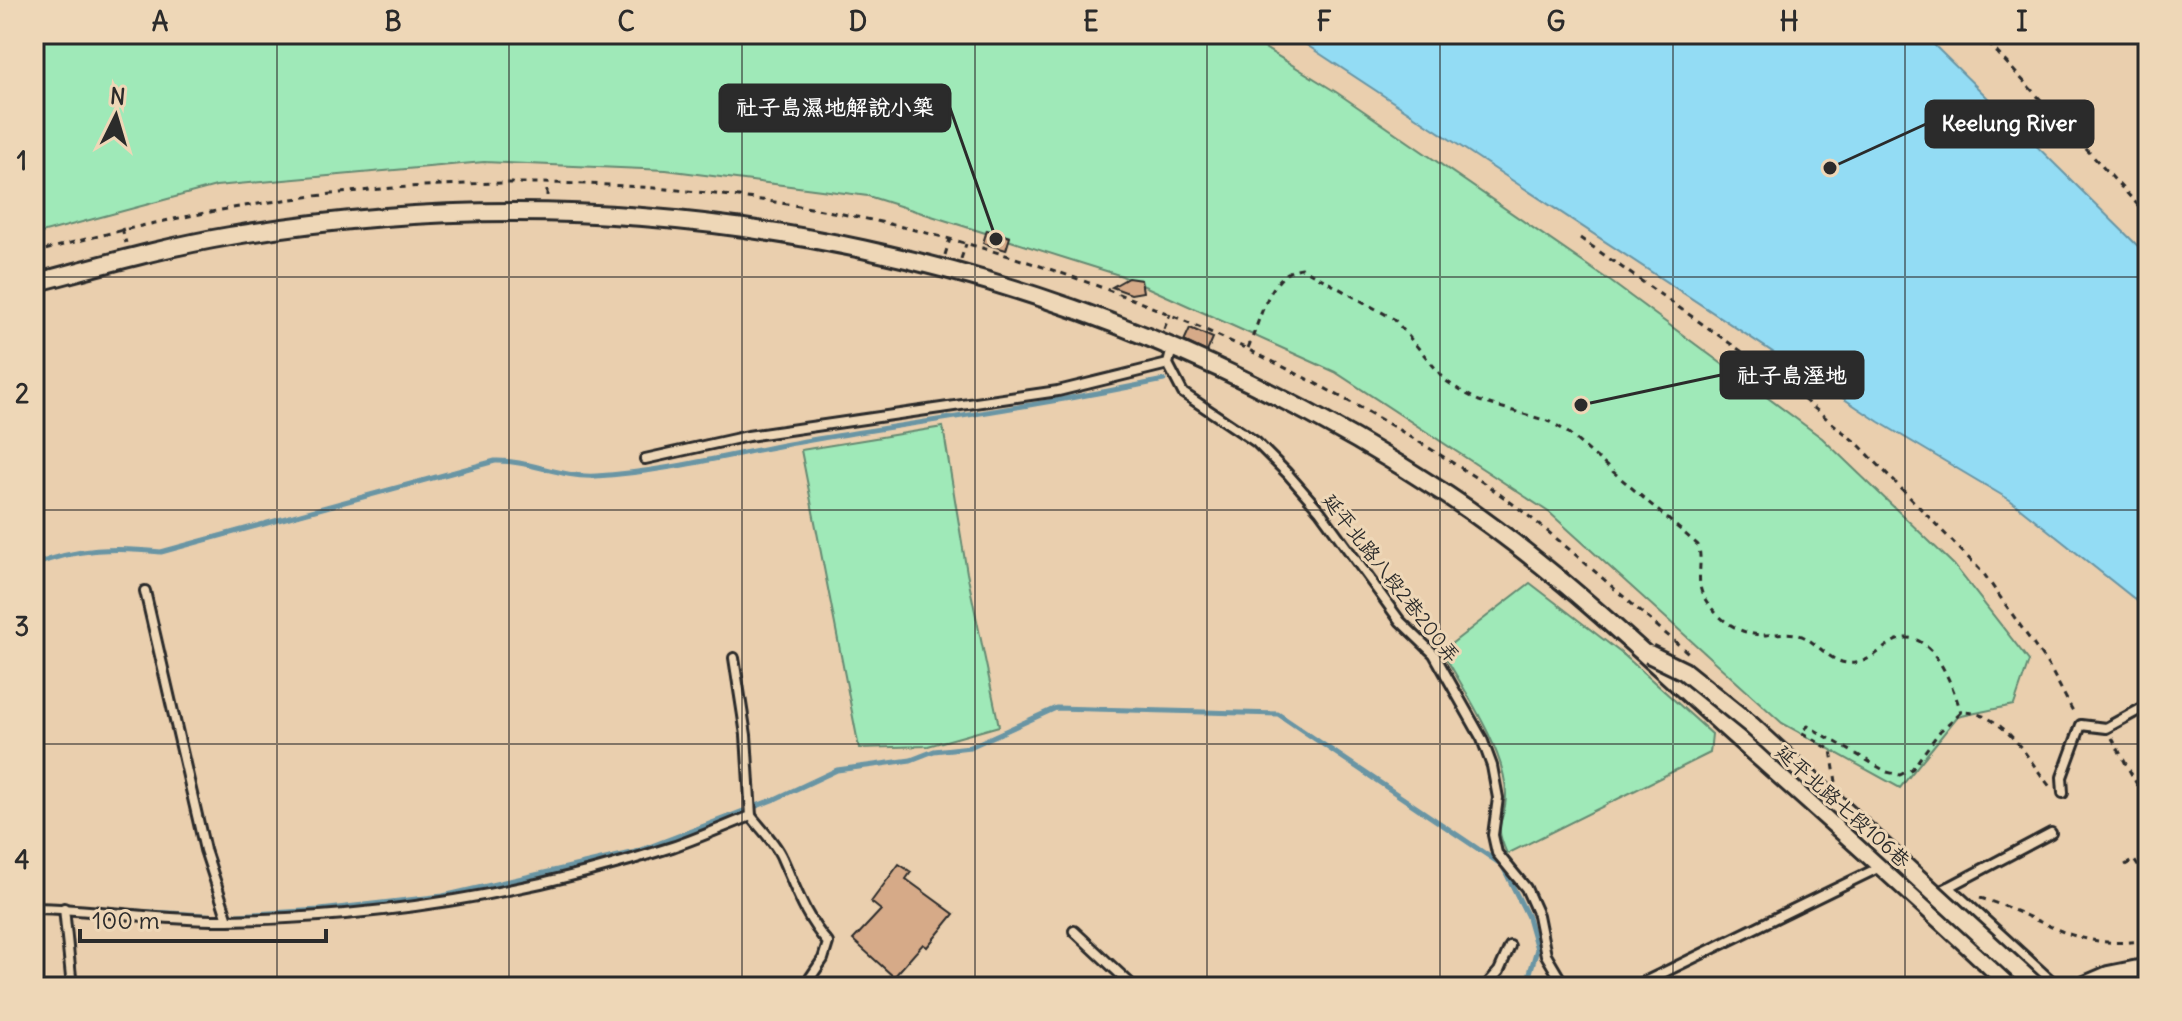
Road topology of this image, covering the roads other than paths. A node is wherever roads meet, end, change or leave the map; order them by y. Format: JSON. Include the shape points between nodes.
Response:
{"nodes":[{"id":1,"x":34,"y":283,"type":"edge"},
{"id":2,"x":1172,"y":346,"type":"junction"},
{"id":3,"x":1168,"y":364,"type":"junction"},
{"id":4,"x":645,"y":459,"type":"dead end"},
{"id":5,"x":145,"y":591,"type":"dead end"},
{"id":6,"x":1649,"y":654,"type":"junction"},
{"id":7,"x":734,"y":658,"type":"dead end"},
{"id":8,"x":2148,"y":705,"type":"edge"},
{"id":9,"x":2060,"y":793,"type":"road end"},
{"id":10,"x":751,"y":816,"type":"junction"},
{"id":11,"x":2051,"y":833,"type":"dead end"},
{"id":12,"x":1874,"y":862,"type":"junction"},
{"id":13,"x":1949,"y":887,"type":"junction"},
{"id":14,"x":34,"y":908,"type":"edge"},
{"id":15,"x":64,"y":908,"type":"junction"},
{"id":16,"x":228,"y":920,"type":"junction"},
{"id":17,"x":1074,"y":931,"type":"dead end"},
{"id":18,"x":1510,"y":946,"type":"dead end"},
{"id":19,"x":2148,"y":967,"type":"edge"},
{"id":20,"x":2148,"y":981,"type":"edge"},
{"id":21,"x":72,"y":987,"type":"edge"},
{"id":22,"x":804,"y":987,"type":"edge"},
{"id":23,"x":1134,"y":987,"type":"edge"},
{"id":24,"x":1485,"y":987,"type":"edge"},
{"id":25,"x":1565,"y":987,"type":"edge"},
{"id":26,"x":1634,"y":987,"type":"edge"},
{"id":27,"x":2012,"y":987,"type":"edge"},
{"id":28,"x":2037,"y":987,"type":"edge"},
{"id":29,"x":2058,"y":987,"type":"edge"},
{"id":30,"x":2080,"y":987,"type":"edge"},
{"id":31,"x":2114,"y":987,"type":"edge"}],
"edges":[{"from":1,"to":2,"type":"street","via":[[227,236],[345,220],[448,213],[610,215],[737,226],[941,266],[1037,294]]},
{"from":2,"to":3,"type":"lane"},
{"from":2,"to":6,"type":"street","via":[[1270,390],[1448,496]]},
{"from":3,"to":4,"type":"lane","via":[[1058,391],[748,436]]},
{"from":3,"to":25,"type":"lane","name":"延平北路八段2巷200弄","via":[[1183,393],[1256,442],[1287,473],[1400,621],[1434,654],[1492,766],[1498,798],[1493,835],[1497,853],[1526,888],[1546,955]]},
{"from":5,"to":16,"type":"lane","via":[[205,850]]},
{"from":6,"to":12,"type":"street","name":"延平北路七段106巷"},
{"from":6,"to":28,"type":"street","bridge":true,"via":[[1684,671],[1762,735]]},
{"from":7,"to":10,"type":"lane"},
{"from":8,"to":9,"type":"lane","via":[[2106,728],[2081,725]]},
{"from":10,"to":16,"type":"lane","via":[[672,847],[503,890],[390,911]]},
{"from":10,"to":22,"type":"lane","via":[[781,855],[793,889],[828,943]]},
{"from":11,"to":13,"type":"lane"},
{"from":12,"to":13,"type":"lane","via":[[1882,850],[1938,892]]},
{"from":12,"to":26,"type":"lane"},
{"from":12,"to":27,"type":"street","name":"延平北路七段106巷"},
{"from":13,"to":29,"type":"lane"},
{"from":14,"to":15,"type":"lane"},
{"from":15,"to":16,"type":"lane"},
{"from":15,"to":21,"type":"lane"},
{"from":17,"to":23,"type":"lane"},
{"from":18,"to":24,"type":"lane"},
{"from":19,"to":30,"type":"street"},
{"from":20,"to":31,"type":"street"}]}
